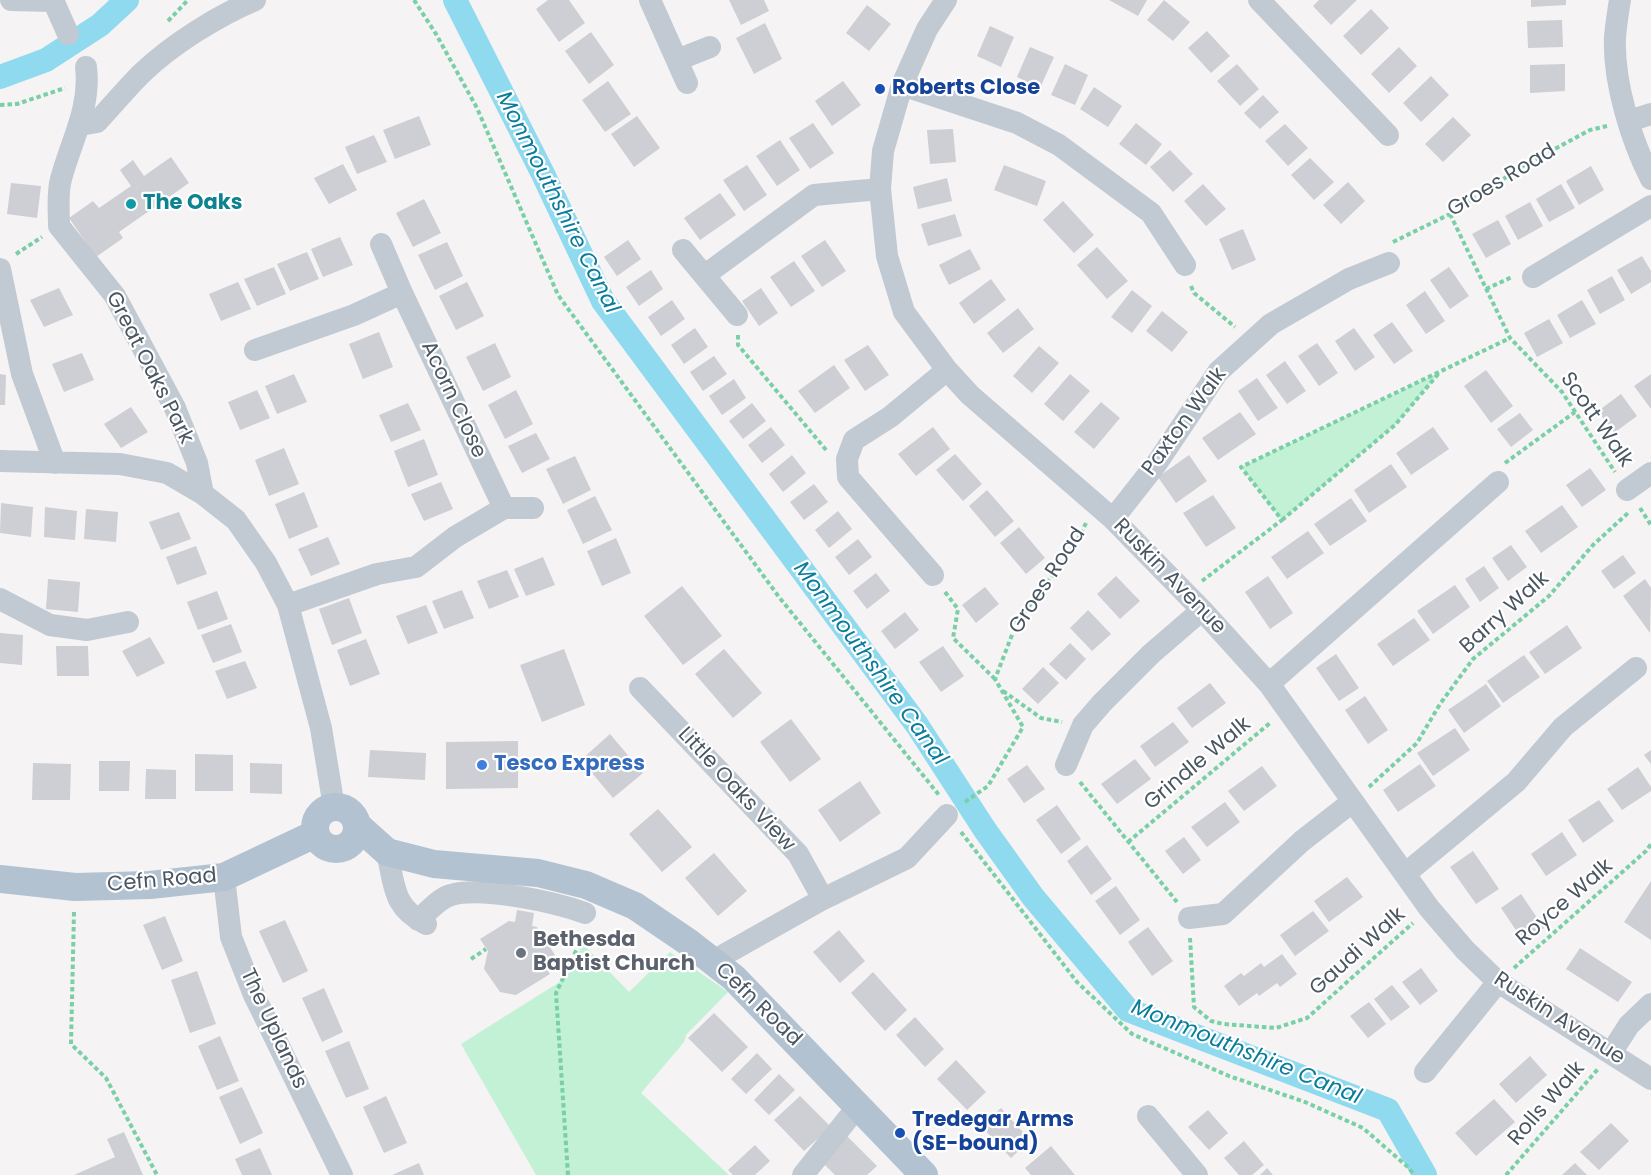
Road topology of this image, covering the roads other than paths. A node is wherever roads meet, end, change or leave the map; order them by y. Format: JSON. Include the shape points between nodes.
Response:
{"nodes":[{"id":1,"x":11,"y":0,"type":"edge"},
{"id":2,"x":53,"y":0,"type":"edge"},
{"id":3,"x":255,"y":0,"type":"edge"},
{"id":4,"x":650,"y":0,"type":"edge"},
{"id":5,"x":945,"y":0,"type":"edge"},
{"id":6,"x":1259,"y":0,"type":"edge"},
{"id":7,"x":1620,"y":0,"type":"edge"},
{"id":8,"x":68,"y":34,"type":"dead end"},
{"id":9,"x":710,"y":47,"type":"dead end"},
{"id":10,"x":677,"y":60,"type":"junction"},
{"id":11,"x":87,"y":74,"type":"dead end"},
{"id":12,"x":687,"y":83,"type":"dead end"},
{"id":13,"x":902,"y":85,"type":"junction"},
{"id":14,"x":1651,"y":114,"type":"edge"},
{"id":15,"x":1629,"y":121,"type":"junction"},
{"id":16,"x":80,"y":124,"type":"junction"},
{"id":17,"x":1388,"y":135,"type":"dead end"},
{"id":18,"x":1651,"y":179,"type":"edge"},
{"id":19,"x":880,"y":189,"type":"junction"},
{"id":20,"x":1651,"y":206,"type":"edge"},
{"id":21,"x":381,"y":244,"type":"dead end"},
{"id":22,"x":683,"y":250,"type":"dead end"},
{"id":23,"x":1389,"y":254,"type":"road end"},
{"id":24,"x":5,"y":263,"type":"edge"},
{"id":25,"x":1185,"y":265,"type":"road end"},
{"id":26,"x":705,"y":275,"type":"junction"},
{"id":27,"x":1533,"y":277,"type":"dead end"},
{"id":28,"x":402,"y":293,"type":"junction"},
{"id":29,"x":737,"y":315,"type":"road end"},
{"id":30,"x":255,"y":350,"type":"dead end"},
{"id":31,"x":947,"y":370,"type":"junction"},
{"id":32,"x":0,"y":461,"type":"edge"},
{"id":33,"x":55,"y":463,"type":"junction"},
{"id":34,"x":1651,"y":472,"type":"edge"},
{"id":35,"x":1498,"y":482,"type":"road end"},
{"id":36,"x":203,"y":494,"type":"junction"},
{"id":37,"x":1632,"y":497,"type":"road end"},
{"id":38,"x":504,"y":507,"type":"junction"},
{"id":39,"x":533,"y":507,"type":"dead end"},
{"id":40,"x":1113,"y":519,"type":"junction"},
{"id":41,"x":933,"y":575,"type":"road end"},
{"id":42,"x":0,"y":599,"type":"edge"},
{"id":43,"x":288,"y":605,"type":"junction"},
{"id":44,"x":1202,"y":610,"type":"junction"},
{"id":45,"x":128,"y":622,"type":"dead end"},
{"id":46,"x":1636,"y":669,"type":"dead end"},
{"id":47,"x":1269,"y":684,"type":"junction"},
{"id":48,"x":640,"y":688,"type":"dead end"},
{"id":49,"x":1066,"y":765,"type":"road end"},
{"id":50,"x":1352,"y":802,"type":"junction"},
{"id":51,"x":334,"y":807,"type":"junction"},
{"id":52,"x":947,"y":815,"type":"road end"},
{"id":53,"x":358,"y":826,"type":"junction"},
{"id":54,"x":315,"y":834,"type":"junction"},
{"id":55,"x":387,"y":852,"type":"junction"},
{"id":56,"x":1405,"y":874,"type":"junction"},
{"id":57,"x":224,"y":877,"type":"junction"},
{"id":58,"x":0,"y":879,"type":"edge"},
{"id":59,"x":823,"y":899,"type":"junction"},
{"id":60,"x":592,"y":902,"type":"junction"},
{"id":61,"x":1189,"y":918,"type":"road end"},
{"id":62,"x":713,"y":961,"type":"junction"},
{"id":63,"x":1498,"y":982,"type":"junction"},
{"id":64,"x":1651,"y":1004,"type":"edge"},
{"id":65,"x":1611,"y":1053,"type":"junction"},
{"id":66,"x":1425,"y":1072,"type":"dead end"},
{"id":67,"x":1651,"y":1079,"type":"edge"},
{"id":68,"x":858,"y":1106,"type":"junction"},
{"id":69,"x":1148,"y":1116,"type":"dead end"},
{"id":70,"x":913,"y":1171,"type":"edge"},
{"id":71,"x":342,"y":1175,"type":"edge"},
{"id":72,"x":803,"y":1175,"type":"edge"},
{"id":73,"x":1197,"y":1175,"type":"edge"}],
"edges":[{"from":1,"to":2,"type":"street"},
{"from":2,"to":8,"type":"street"},
{"from":3,"to":16,"type":"street","via":[[187,38],[142,73],[97,122]]},
{"from":4,"to":10,"type":"street"},
{"from":5,"to":13,"type":"street","name":"Ruskin Avenue"},
{"from":6,"to":17,"type":"street"},
{"from":7,"to":15,"type":"street","via":[[1616,64]]},
{"from":9,"to":10,"type":"street"},
{"from":10,"to":12,"type":"street"},
{"from":11,"to":16,"type":"street"},
{"from":13,"to":19,"type":"street","name":"Ruskin Avenue","via":[[884,152]]},
{"from":13,"to":25,"type":"street","via":[[1017,123],[1059,145],[1151,213]]},
{"from":14,"to":15,"type":"street"},
{"from":15,"to":18,"type":"street"},
{"from":16,"to":36,"type":"street","name":"Great Oaks Park","via":[[60,181],[59,226],[115,296],[175,408],[197,463]]},
{"from":19,"to":26,"type":"street","via":[[814,195]]},
{"from":19,"to":31,"type":"street","name":"Ruskin Avenue","via":[[887,256],[903,312]]},
{"from":20,"to":27,"type":"street"},
{"from":21,"to":28,"type":"street","name":"Acorn Close"},
{"from":22,"to":26,"type":"street"},
{"from":23,"to":40,"type":"street","name":"Paxton Walk","via":[[1271,324],[1218,372],[1157,463]]},
{"from":24,"to":33,"type":"street","via":[[22,374]]},
{"from":26,"to":29,"type":"street"},
{"from":28,"to":30,"type":"street","via":[[354,315]]},
{"from":28,"to":38,"type":"street","name":"Acorn Close"},
{"from":31,"to":40,"type":"street","name":"Ruskin Avenue","via":[[970,395]]},
{"from":31,"to":41,"type":"street","via":[[854,441],[847,459],[849,477]]},
{"from":32,"to":33,"type":"street","name":"Great Oaks Park"},
{"from":33,"to":36,"type":"street","name":"Great Oaks Park","via":[[120,464],[167,473]]},
{"from":34,"to":37,"type":"street"},
{"from":35,"to":47,"type":"street"},
{"from":36,"to":43,"type":"street","name":"Great Oaks Park","via":[[236,520],[266,563]]},
{"from":38,"to":39,"type":"street"},
{"from":38,"to":43,"type":"street","via":[[416,567],[367,577]]},
{"from":40,"to":44,"type":"street","name":"Ruskin Avenue"},
{"from":42,"to":45,"type":"street","via":[[50,625],[87,630]]},
{"from":43,"to":51,"type":"street","name":"Great Oaks Park","via":[[321,728]]},
{"from":44,"to":47,"type":"street","name":"Ruskin Avenue"},
{"from":44,"to":49,"type":"street","via":[[1102,703],[1083,725]]},
{"from":46,"to":56,"type":"street","via":[[1563,727],[1516,782]]},
{"from":47,"to":50,"type":"street","name":"Ruskin Avenue"},
{"from":48,"to":59,"type":"street","name":"Little Oaks View","via":[[798,854]]},
{"from":50,"to":56,"type":"street","name":"Ruskin Avenue"},
{"from":50,"to":61,"type":"street","via":[[1302,841],[1222,914]]},
{"from":51,"to":53,"type":"main road","name":"Cefn Road","via":[[352,814]]},
{"from":51,"to":54,"type":"main road","via":[[316,819]]},
{"from":52,"to":59,"type":"street","via":[[907,858]]},
{"from":53,"to":54,"type":"main road","via":[[353,842],[337,850],[321,844]]},
{"from":53,"to":55,"type":"main road","name":"Cefn Road"},
{"from":54,"to":57,"type":"main road","name":"Cefn Road"},
{"from":55,"to":60,"type":"main road","name":"Cefn Road","via":[[434,864],[538,873],[586,885]]},
{"from":55,"to":60,"type":"street","via":[[399,903],[422,922],[446,897],[468,893]]},
{"from":56,"to":63,"type":"street","name":"Ruskin Avenue","via":[[1429,908]]},
{"from":57,"to":58,"type":"main road","name":"Cefn Road","via":[[150,885],[75,887]]},
{"from":57,"to":71,"type":"street","name":"The Uplands","via":[[231,937],[242,966]]},
{"from":59,"to":62,"type":"street"},
{"from":60,"to":62,"type":"main road","name":"Cefn Road","via":[[635,906]]},
{"from":62,"to":68,"type":"main road","name":"Cefn Road"},
{"from":63,"to":65,"type":"street","name":"Ruskin Avenue"},
{"from":63,"to":66,"type":"street"},
{"from":64,"to":65,"type":"street","via":[[1629,1025]]},
{"from":65,"to":67,"type":"street","name":"Ruskin Avenue"},
{"from":68,"to":70,"type":"main road","name":"Cefn Road"},
{"from":68,"to":72,"type":"street"},
{"from":69,"to":73,"type":"street"}]}
